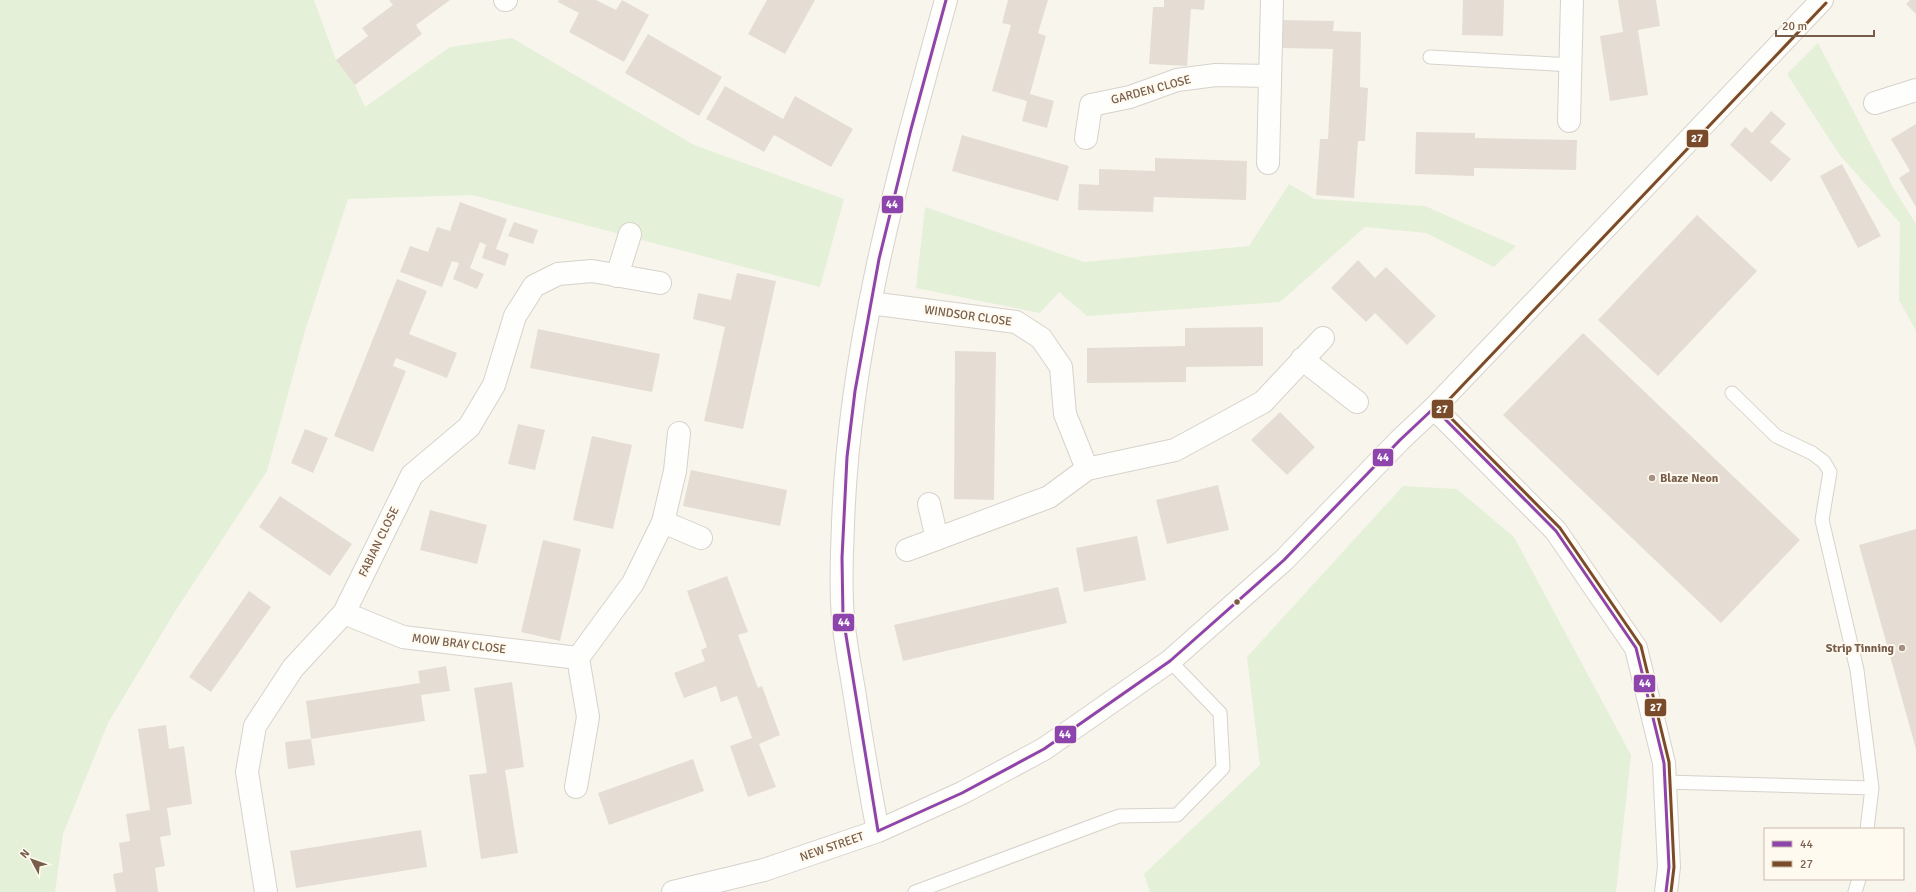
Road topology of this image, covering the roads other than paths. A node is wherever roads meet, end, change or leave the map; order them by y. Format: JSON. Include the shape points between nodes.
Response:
{"nodes":[{"id":1,"x":946,"y":0,"type":"edge"},
{"id":2,"x":1272,"y":0,"type":"edge"},
{"id":3,"x":1572,"y":0,"type":"edge"},
{"id":4,"x":1822,"y":0,"type":"edge"},
{"id":5,"x":1430,"y":57,"type":"dead end"},
{"id":6,"x":1571,"y":65,"type":"junction"},
{"id":7,"x":1269,"y":76,"type":"junction"},
{"id":8,"x":1916,"y":90,"type":"edge"},
{"id":9,"x":1875,"y":103,"type":"dead end"},
{"id":10,"x":1569,"y":121,"type":"dead end"},
{"id":11,"x":1086,"y":138,"type":"dead end"},
{"id":12,"x":1268,"y":163,"type":"dead end"},
{"id":13,"x":630,"y":234,"type":"dead end"},
{"id":14,"x":617,"y":276,"type":"junction"},
{"id":15,"x":660,"y":282,"type":"dead end"},
{"id":16,"x":870,"y":303,"type":"junction"},
{"id":17,"x":1323,"y":338,"type":"dead end"},
{"id":18,"x":1302,"y":359,"type":"junction"},
{"id":19,"x":1732,"y":393,"type":"dead end"},
{"id":20,"x":1357,"y":402,"type":"dead end"},
{"id":21,"x":1434,"y":408,"type":"junction"},
{"id":22,"x":679,"y":433,"type":"dead end"},
{"id":23,"x":1087,"y":469,"type":"junction"},
{"id":24,"x":929,"y":504,"type":"dead end"},
{"id":25,"x":663,"y":522,"type":"junction"},
{"id":26,"x":701,"y":538,"type":"dead end"},
{"id":27,"x":937,"y":539,"type":"junction"},
{"id":28,"x":907,"y":550,"type":"dead end"},
{"id":29,"x":344,"y":613,"type":"junction"},
{"id":30,"x":578,"y":658,"type":"junction"},
{"id":31,"x":1170,"y":661,"type":"junction"},
{"id":32,"x":1665,"y":782,"type":"junction"},
{"id":33,"x":576,"y":787,"type":"dead end"},
{"id":34,"x":1872,"y":788,"type":"junction"},
{"id":35,"x":1867,"y":828,"type":"edge"},
{"id":36,"x":878,"y":831,"type":"junction"},
{"id":37,"x":1860,"y":880,"type":"edge"},
{"id":38,"x":266,"y":892,"type":"edge"},
{"id":39,"x":673,"y":892,"type":"edge"},
{"id":40,"x":915,"y":892,"type":"edge"},
{"id":41,"x":1666,"y":892,"type":"edge"},
{"id":42,"x":1855,"y":892,"type":"edge"}],
"edges":[{"from":1,"to":16,"type":"street","via":[[888,222]]},
{"from":2,"to":7,"type":"street"},
{"from":3,"to":6,"type":"street"},
{"from":4,"to":21,"type":"street","name":"NEW STREET"},
{"from":5,"to":6,"type":"lane"},
{"from":6,"to":10,"type":"street"},
{"from":7,"to":11,"type":"street","name":"GARDEN CLOSE","via":[[1216,75],[1177,80],[1130,97],[1090,105]]},
{"from":7,"to":12,"type":"street"},
{"from":8,"to":9,"type":"street"},
{"from":13,"to":14,"type":"street"},
{"from":14,"to":15,"type":"street","name":"FABIAN CLOSE"},
{"from":14,"to":29,"type":"street","name":"FABIAN CLOSE","via":[[592,271],[558,274],[534,286],[515,316],[491,391],[469,427],[412,475]]},
{"from":16,"to":23,"type":"street","name":"WINDSOR CLOSE","via":[[1016,322],[1041,338],[1061,367],[1065,414]]},
{"from":16,"to":36,"type":"street","via":[[853,393],[845,467],[842,616]]},
{"from":17,"to":18,"type":"street"},
{"from":18,"to":20,"type":"street"},
{"from":18,"to":23,"type":"street","via":[[1263,402],[1175,450]]},
{"from":19,"to":34,"type":"lane","via":[[1776,436],[1812,453],[1824,462],[1830,472],[1822,520],[1857,670]]},
{"from":21,"to":31,"type":"street","name":"NEW STREET","via":[[1284,560]]},
{"from":21,"to":32,"type":"street","via":[[1556,531],[1636,648],[1664,763]]},
{"from":22,"to":25,"type":"street","via":[[675,471]]},
{"from":23,"to":27,"type":"street","via":[[1048,497]]},
{"from":24,"to":27,"type":"street"},
{"from":25,"to":26,"type":"street"},
{"from":25,"to":30,"type":"street","via":[[633,583]]},
{"from":27,"to":28,"type":"street"},
{"from":29,"to":30,"type":"street","name":"MOW BRAY CLOSE","via":[[403,637]]},
{"from":29,"to":38,"type":"street","name":"FABIAN CLOSE","via":[[293,668],[255,726],[247,772]]},
{"from":30,"to":33,"type":"street","via":[[588,717]]},
{"from":31,"to":36,"type":"street","name":"NEW STREET","via":[[1044,749],[962,794]]},
{"from":31,"to":40,"type":"lane","via":[[1220,713],[1223,768],[1177,815],[1119,816]]},
{"from":32,"to":34,"type":"lane"},
{"from":32,"to":41,"type":"street","via":[[1669,867]]},
{"from":34,"to":35,"type":"lane"},
{"from":36,"to":39,"type":"street","name":"NEW STREET","via":[[764,870]]},
{"from":37,"to":42,"type":"lane"}]}
